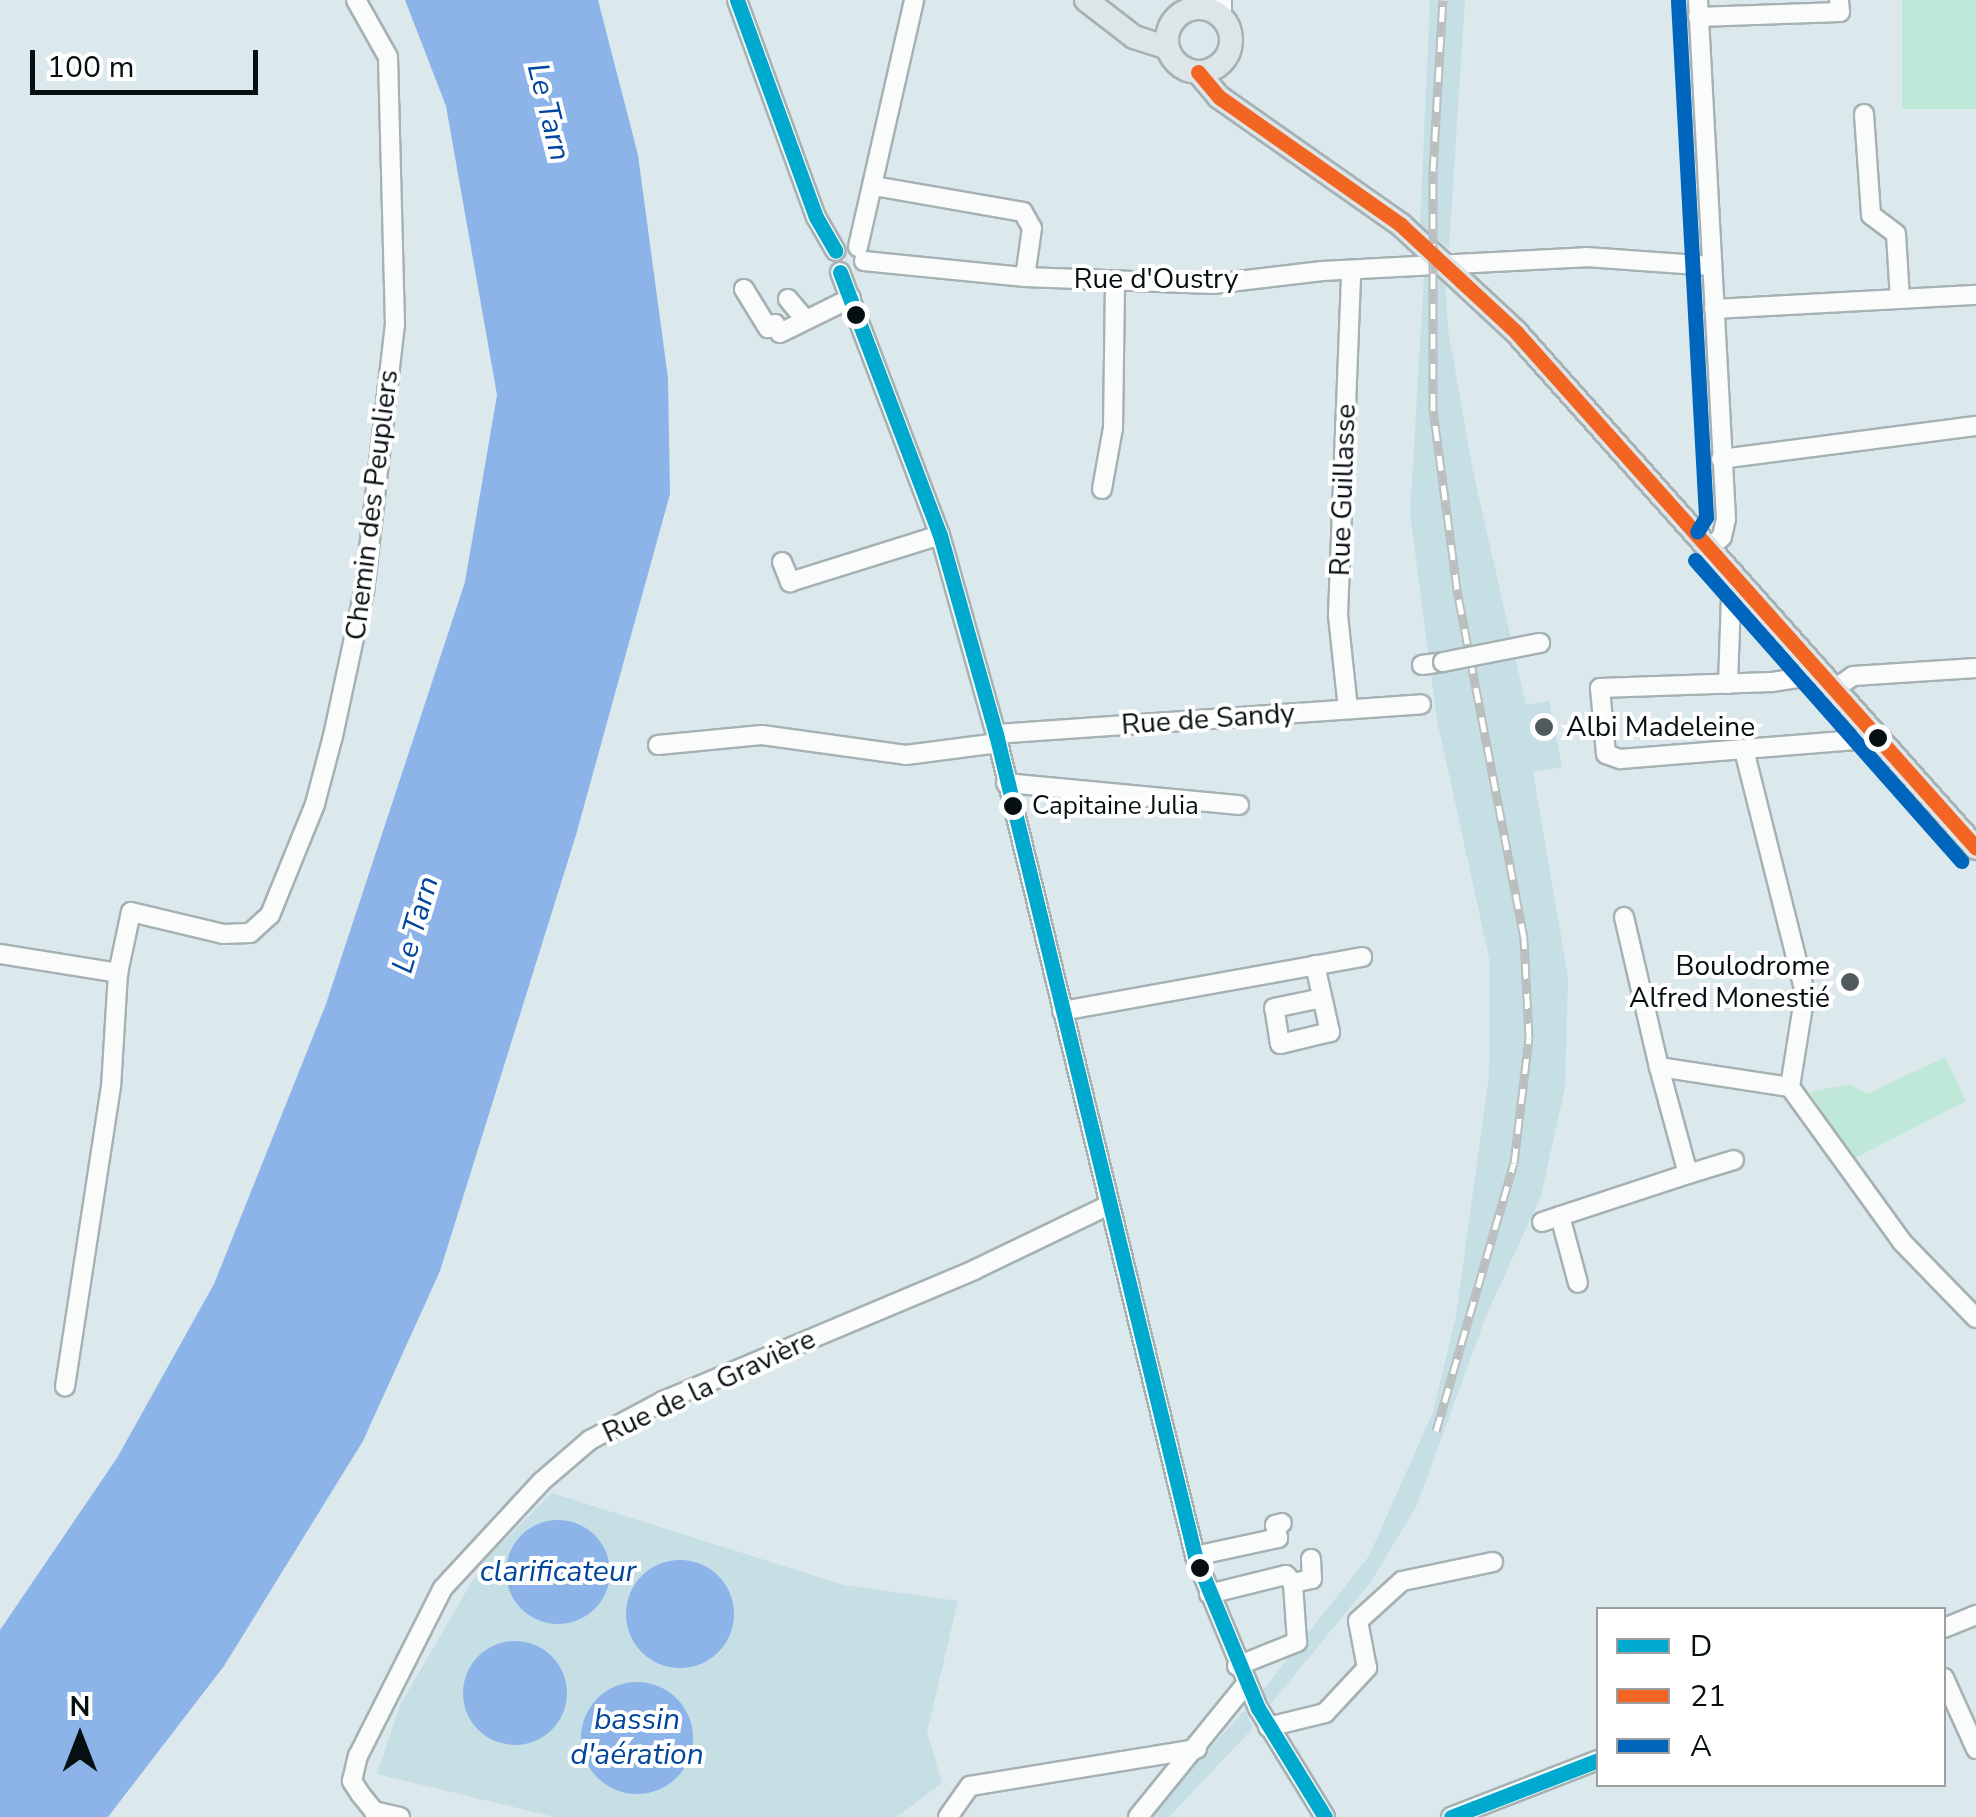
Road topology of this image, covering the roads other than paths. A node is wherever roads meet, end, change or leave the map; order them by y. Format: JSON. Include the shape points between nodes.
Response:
{"nodes":[{"id":1,"x":356,"y":0,"type":"edge"},
{"id":2,"x":738,"y":0,"type":"edge"},
{"id":3,"x":914,"y":0,"type":"edge"},
{"id":4,"x":1086,"y":0,"type":"edge"},
{"id":5,"x":1839,"y":0,"type":"edge"},
{"id":6,"x":1215,"y":7,"type":"edge"},
{"id":7,"x":1698,"y":8,"type":"edge"},
{"id":8,"x":1169,"y":36,"type":"junction"},
{"id":9,"x":1221,"y":63,"type":"junction"},
{"id":10,"x":1198,"y":72,"type":"junction"},
{"id":11,"x":1234,"y":105,"type":"junction"},
{"id":12,"x":1864,"y":114,"type":"dead end"},
{"id":13,"x":874,"y":186,"type":"junction"},
{"id":14,"x":849,"y":258,"type":"junction"},
{"id":15,"x":1448,"y":266,"type":"junction"},
{"id":16,"x":1712,"y":266,"type":"junction"},
{"id":17,"x":1351,"y":271,"type":"junction"},
{"id":18,"x":1025,"y":277,"type":"junction"},
{"id":19,"x":1115,"y":283,"type":"junction"},
{"id":20,"x":744,"y":289,"type":"dead end"},
{"id":21,"x":1976,"y":295,"type":"edge"},
{"id":22,"x":788,"y":298,"type":"dead end"},
{"id":23,"x":851,"y":298,"type":"junction"},
{"id":24,"x":1900,"y":299,"type":"junction"},
{"id":25,"x":1714,"y":309,"type":"junction"},
{"id":26,"x":804,"y":318,"type":"junction"},
{"id":27,"x":1976,"y":426,"type":"edge"},
{"id":28,"x":1721,"y":460,"type":"junction"},
{"id":29,"x":1102,"y":490,"type":"dead end"},
{"id":30,"x":940,"y":535,"type":"junction"},
{"id":31,"x":1710,"y":547,"type":"junction"},
{"id":32,"x":782,"y":562,"type":"dead end"},
{"id":33,"x":1732,"y":571,"type":"junction"},
{"id":34,"x":1540,"y":643,"type":"dead end"},
{"id":35,"x":1422,"y":666,"type":"dead end"},
{"id":36,"x":1816,"y":666,"type":"junction"},
{"id":37,"x":1976,"y":668,"type":"edge"},
{"id":38,"x":1728,"y":684,"type":"junction"},
{"id":39,"x":1836,"y":688,"type":"junction"},
{"id":40,"x":1421,"y":704,"type":"dead end"},
{"id":41,"x":1348,"y":709,"type":"junction"},
{"id":42,"x":1881,"y":738,"type":"junction"},
{"id":43,"x":996,"y":739,"type":"junction"},
{"id":44,"x":658,"y":745,"type":"dead end"},
{"id":45,"x":1744,"y":750,"type":"junction"},
{"id":46,"x":1006,"y":783,"type":"junction"},
{"id":47,"x":1239,"y":805,"type":"dead end"},
{"id":48,"x":1976,"y":848,"type":"edge"},
{"id":49,"x":1624,"y":917,"type":"dead end"},
{"id":50,"x":0,"y":954,"type":"edge"},
{"id":51,"x":1362,"y":957,"type":"dead end"},
{"id":52,"x":1315,"y":965,"type":"junction"},
{"id":53,"x":118,"y":973,"type":"junction"},
{"id":54,"x":1322,"y":998,"type":"dead end"},
{"id":55,"x":1062,"y":1011,"type":"junction"},
{"id":56,"x":1659,"y":1066,"type":"junction"},
{"id":57,"x":1790,"y":1087,"type":"junction"},
{"id":58,"x":1734,"y":1160,"type":"dead end"},
{"id":59,"x":1688,"y":1174,"type":"junction"},
{"id":60,"x":1107,"y":1206,"type":"junction"},
{"id":61,"x":1578,"y":1283,"type":"dead end"},
{"id":62,"x":1976,"y":1318,"type":"edge"},
{"id":63,"x":65,"y":1386,"type":"dead end"},
{"id":64,"x":1282,"y":1523,"type":"dead end"},
{"id":65,"x":1195,"y":1556,"type":"junction"},
{"id":66,"x":1311,"y":1560,"type":"dead end"},
{"id":67,"x":1492,"y":1562,"type":"dead end"},
{"id":68,"x":1293,"y":1583,"type":"junction"},
{"id":69,"x":1209,"y":1594,"type":"junction"},
{"id":70,"x":1976,"y":1615,"type":"edge"},
{"id":71,"x":1946,"y":1627,"type":"edge"},
{"id":72,"x":1237,"y":1666,"type":"junction"},
{"id":73,"x":1946,"y":1682,"type":"edge"},
{"id":74,"x":1246,"y":1684,"type":"junction"},
{"id":75,"x":1268,"y":1726,"type":"junction"},
{"id":76,"x":1197,"y":1749,"type":"junction"},
{"id":77,"x":1976,"y":1749,"type":"edge"},
{"id":78,"x":1596,"y":1761,"type":"edge"},
{"id":79,"x":400,"y":1817,"type":"edge"},
{"id":80,"x":948,"y":1817,"type":"edge"},
{"id":81,"x":1138,"y":1817,"type":"edge"},
{"id":82,"x":1325,"y":1817,"type":"edge"},
{"id":83,"x":1450,"y":1817,"type":"edge"}],
"edges":[{"from":1,"to":53,"type":"street","name":"Chemin des Peupliers","via":[[388,58],[395,325],[364,592],[333,736],[270,915],[250,933],[223,934],[131,912]]},
{"from":2,"to":14,"type":"street","via":[[814,202]]},
{"from":3,"to":13,"type":"street"},
{"from":4,"to":8,"type":"main road","via":[[1118,22]]},
{"from":5,"to":7,"type":"street","via":[[1840,12]]},
{"from":6,"to":8,"type":"main road","via":[[1187,10]]},
{"from":6,"to":9,"type":"main road","via":[[1230,41]]},
{"from":7,"to":16,"type":"street"},
{"from":8,"to":10,"type":"main road","via":[[1183,68]]},
{"from":9,"to":10,"type":"main road"},
{"from":9,"to":11,"type":"main road","via":[[1222,85]]},
{"from":10,"to":11,"type":"main road"},
{"from":11,"to":15,"type":"main road","via":[[1401,224]]},
{"from":12,"to":24,"type":"street","via":[[1872,215],[1896,234]]},
{"from":13,"to":14,"type":"street"},
{"from":13,"to":18,"type":"street","via":[[1024,212],[1032,228]]},
{"from":14,"to":18,"type":"street","name":"Rue d'Oustry"},
{"from":14,"to":23,"type":"street"},
{"from":15,"to":16,"type":"street","name":"Rue d'Oustry","via":[[1586,257]]},
{"from":15,"to":17,"type":"street","name":"Rue d'Oustry"},
{"from":15,"to":31,"type":"main road","via":[[1593,414]]},
{"from":16,"to":25,"type":"street"},
{"from":17,"to":19,"type":"street","name":"Rue d'Oustry","via":[[1213,284]]},
{"from":17,"to":41,"type":"street","name":"Rue Guillasse","via":[[1338,615]]},
{"from":18,"to":19,"type":"street","name":"Rue d'Oustry"},
{"from":19,"to":29,"type":"street","via":[[1112,428]]},
{"from":20,"to":26,"type":"street","via":[[768,328],[775,324],[780,333]]},
{"from":21,"to":24,"type":"street"},
{"from":22,"to":26,"type":"street"},
{"from":23,"to":26,"type":"street"},
{"from":23,"to":30,"type":"street"},
{"from":24,"to":25,"type":"street"},
{"from":25,"to":28,"type":"street"},
{"from":27,"to":28,"type":"street"},
{"from":28,"to":31,"type":"street","via":[[1726,519],[1722,537]]},
{"from":30,"to":32,"type":"street","via":[[790,582]]},
{"from":30,"to":43,"type":"street"},
{"from":31,"to":33,"type":"main road"},
{"from":33,"to":36,"type":"main road"},
{"from":33,"to":38,"type":"street"},
{"from":34,"to":35,"type":"street","bridge":true},
{"from":36,"to":38,"type":"street","via":[[1804,677]]},
{"from":36,"to":39,"type":"main road"},
{"from":37,"to":39,"type":"street","via":[[1853,676]]},
{"from":38,"to":45,"type":"street","via":[[1600,688],[1606,754],[1620,759]]},
{"from":39,"to":42,"type":"main road"},
{"from":40,"to":41,"type":"street","name":"Rue de Sandy"},
{"from":41,"to":43,"type":"street","name":"Rue de Sandy"},
{"from":42,"to":45,"type":"street"},
{"from":42,"to":48,"type":"main road"},
{"from":43,"to":44,"type":"street","name":"Rue de Sandy","via":[[906,754],[762,735]]},
{"from":43,"to":46,"type":"street"},
{"from":45,"to":57,"type":"street","via":[[1804,982]]},
{"from":46,"to":47,"type":"street"},
{"from":46,"to":55,"type":"street"},
{"from":49,"to":56,"type":"street"},
{"from":50,"to":53,"type":"street"},
{"from":51,"to":52,"type":"street"},
{"from":52,"to":54,"type":"street"},
{"from":52,"to":55,"type":"street"},
{"from":53,"to":63,"type":"street","name":"Chemin des Peupliers","via":[[111,1086]]},
{"from":55,"to":60,"type":"street"},
{"from":56,"to":57,"type":"street"},
{"from":56,"to":59,"type":"street"},
{"from":57,"to":62,"type":"street","via":[[1902,1242]]},
{"from":58,"to":59,"type":"street"},
{"from":59,"to":61,"type":"street","via":[[1551,1219]]},
{"from":60,"to":65,"type":"street"},
{"from":60,"to":79,"type":"street","name":"Rue de la Gravière","via":[[663,1402],[590,1440],[540,1482],[443,1588],[358,1756],[352,1781],[361,1795],[374,1811]]},
{"from":64,"to":65,"type":"street","via":[[1276,1525],[1278,1538]]},
{"from":65,"to":69,"type":"street"},
{"from":66,"to":68,"type":"street","via":[[1312,1578]]},
{"from":67,"to":75,"type":"street","via":[[1402,1582],[1358,1620],[1367,1668],[1325,1713]]},
{"from":68,"to":69,"type":"street","via":[[1286,1575]]},
{"from":68,"to":72,"type":"street","via":[[1302,1634],[1297,1642]]},
{"from":69,"to":72,"type":"street"},
{"from":70,"to":71,"type":"street"},
{"from":72,"to":74,"type":"street"},
{"from":73,"to":77,"type":"street"},
{"from":74,"to":75,"type":"street"},
{"from":74,"to":76,"type":"street"},
{"from":75,"to":82,"type":"street"},
{"from":76,"to":80,"type":"street","via":[[970,1786]]},
{"from":76,"to":81,"type":"street"},
{"from":78,"to":83,"type":"street"}]}
